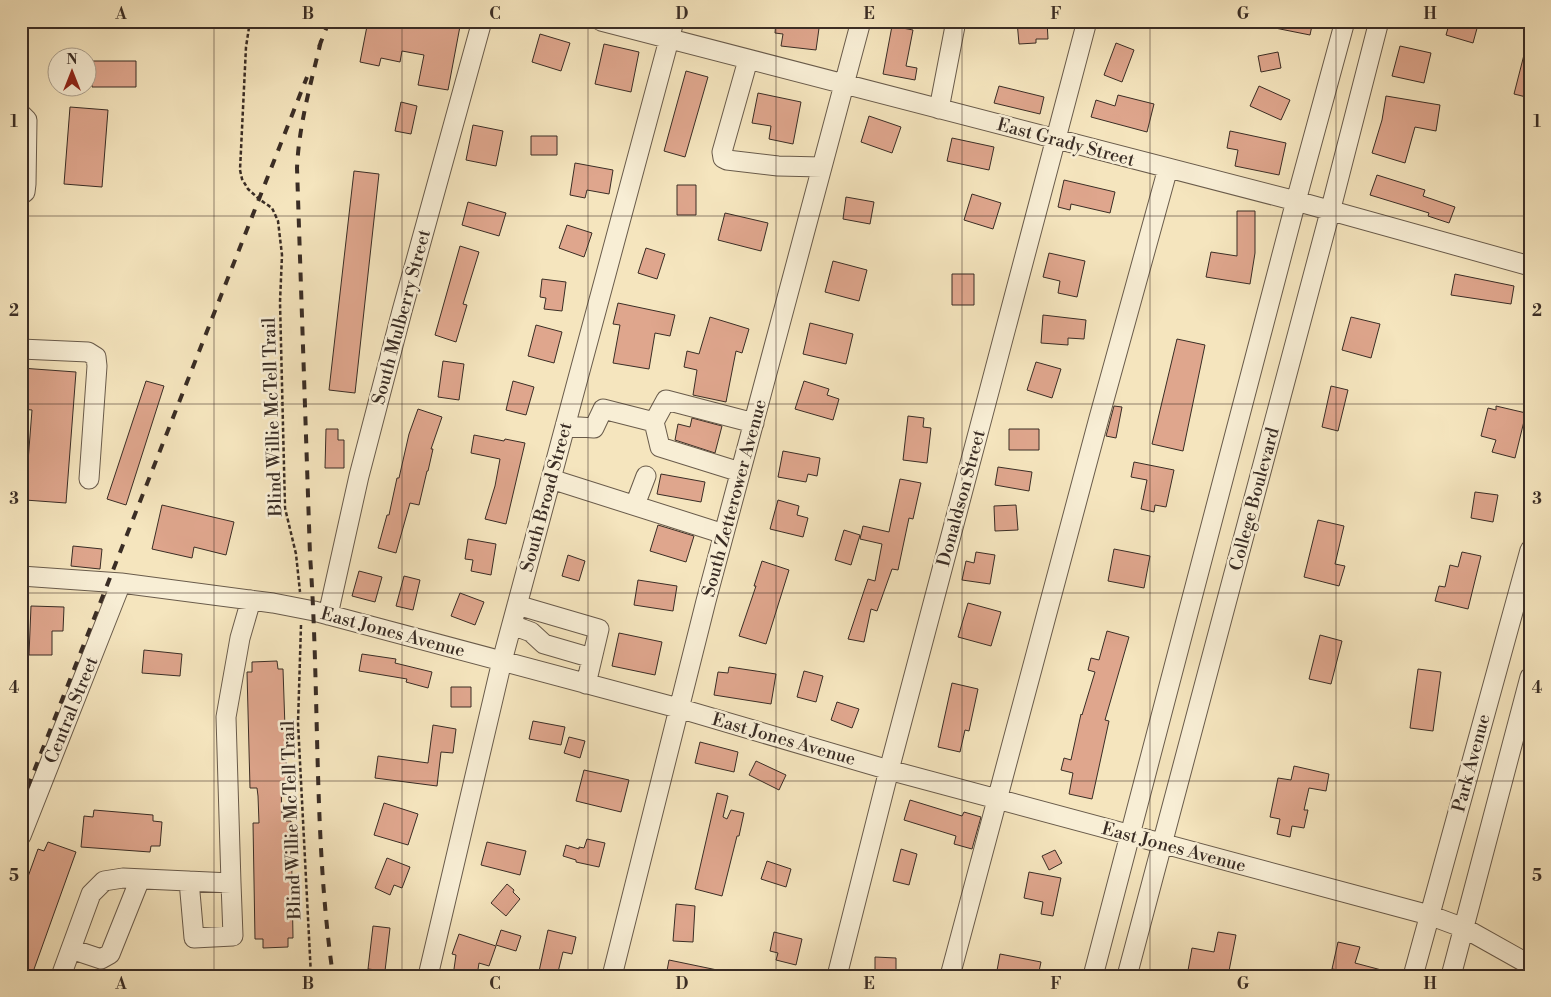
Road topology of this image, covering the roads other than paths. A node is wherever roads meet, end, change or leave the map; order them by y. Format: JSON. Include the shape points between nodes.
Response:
{"nodes":[{"id":1,"x":482,"y":21,"type":"edge"},
{"id":2,"x":601,"y":21,"type":"edge"},
{"id":3,"x":674,"y":21,"type":"edge"},
{"id":4,"x":861,"y":21,"type":"edge"},
{"id":5,"x":956,"y":21,"type":"edge"},
{"id":6,"x":1087,"y":21,"type":"edge"},
{"id":7,"x":1345,"y":21,"type":"edge"},
{"id":8,"x":1379,"y":21,"type":"edge"},
{"id":9,"x":668,"y":40,"type":"junction"},
{"id":10,"x":748,"y":60,"type":"junction"},
{"id":11,"x":844,"y":85,"type":"junction"},
{"id":12,"x":939,"y":109,"type":"junction"},
{"id":13,"x":21,"y":114,"type":"edge"},
{"id":14,"x":1057,"y":139,"type":"junction"},
{"id":15,"x":822,"y":167,"type":"junction"},
{"id":16,"x":1168,"y":168,"type":"junction"},
{"id":17,"x":21,"y":195,"type":"edge"},
{"id":18,"x":1296,"y":201,"type":"junction"},
{"id":19,"x":1330,"y":212,"type":"junction"},
{"id":20,"x":1530,"y":266,"type":"edge"},
{"id":21,"x":21,"y":349,"type":"edge"},
{"id":22,"x":654,"y":422,"type":"junction"},
{"id":23,"x":754,"y":423,"type":"junction"},
{"id":24,"x":565,"y":426,"type":"junction"},
{"id":25,"x":740,"y":472,"type":"junction"},
{"id":26,"x":646,"y":476,"type":"dead end"},
{"id":27,"x":89,"y":479,"type":"dead end"},
{"id":28,"x":551,"y":479,"type":"junction"},
{"id":29,"x":635,"y":505,"type":"junction"},
{"id":30,"x":724,"y":534,"type":"junction"},
{"id":31,"x":1530,"y":550,"type":"edge"},
{"id":32,"x":21,"y":576,"type":"edge"},
{"id":33,"x":121,"y":583,"type":"junction"},
{"id":34,"x":251,"y":600,"type":"junction"},
{"id":35,"x":517,"y":605,"type":"junction"},
{"id":36,"x":328,"y":616,"type":"junction"},
{"id":37,"x":512,"y":625,"type":"junction"},
{"id":38,"x":592,"y":658,"type":"junction"},
{"id":39,"x":502,"y":661,"type":"junction"},
{"id":40,"x":1530,"y":677,"type":"edge"},
{"id":41,"x":586,"y":684,"type":"junction"},
{"id":42,"x":678,"y":708,"type":"junction"},
{"id":43,"x":889,"y":770,"type":"junction"},
{"id":44,"x":998,"y":798,"type":"junction"},
{"id":45,"x":21,"y":836,"type":"edge"},
{"id":46,"x":1130,"y":836,"type":"junction"},
{"id":47,"x":1163,"y":844,"type":"junction"},
{"id":48,"x":140,"y":879,"type":"junction"},
{"id":49,"x":189,"y":881,"type":"junction"},
{"id":50,"x":231,"y":883,"type":"junction"},
{"id":51,"x":1429,"y":915,"type":"junction"},
{"id":52,"x":1464,"y":928,"type":"junction"},
{"id":53,"x":71,"y":949,"type":"junction"},
{"id":54,"x":1530,"y":965,"type":"edge"},
{"id":55,"x":61,"y":976,"type":"edge"},
{"id":56,"x":428,"y":976,"type":"edge"},
{"id":57,"x":612,"y":976,"type":"edge"},
{"id":58,"x":837,"y":976,"type":"edge"},
{"id":59,"x":950,"y":976,"type":"edge"},
{"id":60,"x":1093,"y":976,"type":"edge"},
{"id":61,"x":1127,"y":976,"type":"edge"},
{"id":62,"x":1413,"y":976,"type":"edge"},
{"id":63,"x":1451,"y":976,"type":"edge"}],
"edges":[{"from":1,"to":36,"type":"street","name":"South Mulberry Street","via":[[359,476]]},
{"from":2,"to":9,"type":"street","name":"East Grady Street"},
{"from":3,"to":9,"type":"street","name":"South Broad Street"},
{"from":4,"to":11,"type":"street","name":"South Zetterower Avenue"},
{"from":5,"to":12,"type":"street"},
{"from":6,"to":14,"type":"street","name":"Donaldson Street"},
{"from":7,"to":18,"type":"street","name":"College Boulevard"},
{"from":8,"to":19,"type":"street","name":"College Boulevard"},
{"from":9,"to":10,"type":"street","name":"East Grady Street"},
{"from":9,"to":24,"type":"street","name":"South Broad Street"},
{"from":10,"to":11,"type":"street","name":"East Grady Street"},
{"from":10,"to":15,"type":"street","via":[[723,158],[778,166]]},
{"from":11,"to":12,"type":"street","name":"East Grady Street"},
{"from":11,"to":15,"type":"street","name":"South Zetterower Avenue"},
{"from":12,"to":14,"type":"street","name":"East Grady Street"},
{"from":13,"to":17,"type":"street","via":[[26,120],[26,184]]},
{"from":14,"to":16,"type":"street","name":"East Grady Street"},
{"from":14,"to":43,"type":"street","name":"Donaldson Street"},
{"from":15,"to":23,"type":"street","name":"South Zetterower Avenue"},
{"from":16,"to":18,"type":"street","name":"East Grady Street"},
{"from":16,"to":44,"type":"street"},
{"from":18,"to":19,"type":"street","name":"East Grady Street"},
{"from":18,"to":46,"type":"street","name":"College Boulevard"},
{"from":19,"to":20,"type":"street","name":"East Grady Street"},
{"from":19,"to":47,"type":"street","name":"College Boulevard"},
{"from":21,"to":27,"type":"street","via":[[88,352],[96,357]]},
{"from":22,"to":23,"type":"street","via":[[666,400]]},
{"from":22,"to":24,"type":"street","via":[[603,409],[594,428]]},
{"from":22,"to":25,"type":"street","via":[[660,447]]},
{"from":23,"to":25,"type":"street","name":"South Zetterower Avenue"},
{"from":24,"to":28,"type":"street","name":"South Broad Street"},
{"from":25,"to":30,"type":"street","name":"South Zetterower Avenue"},
{"from":26,"to":29,"type":"street"},
{"from":28,"to":29,"type":"street"},
{"from":28,"to":35,"type":"street","name":"South Broad Street"},
{"from":29,"to":30,"type":"street"},
{"from":30,"to":42,"type":"street","name":"South Zetterower Avenue"},
{"from":31,"to":51,"type":"street","name":"Park Avenue"},
{"from":32,"to":33,"type":"street","name":"East Jones Avenue"},
{"from":33,"to":34,"type":"street","name":"East Jones Avenue"},
{"from":33,"to":45,"type":"street","name":"Central Street"},
{"from":34,"to":36,"type":"street","name":"East Jones Avenue"},
{"from":34,"to":50,"type":"street","via":[[240,638],[226,717]]},
{"from":35,"to":37,"type":"street","name":"South Broad Street"},
{"from":35,"to":38,"type":"street","via":[[599,629]]},
{"from":36,"to":39,"type":"street","name":"East Jones Avenue"},
{"from":37,"to":38,"type":"street","via":[[531,632],[544,644]]},
{"from":37,"to":39,"type":"street","name":"South Broad Street"},
{"from":38,"to":41,"type":"street"},
{"from":39,"to":41,"type":"street","name":"East Jones Avenue"},
{"from":39,"to":56,"type":"street","name":"South Broad Street"},
{"from":40,"to":52,"type":"street","name":"Park Avenue"},
{"from":41,"to":42,"type":"street","name":"East Jones Avenue"},
{"from":42,"to":43,"type":"street","name":"East Jones Avenue"},
{"from":42,"to":57,"type":"street","name":"South Zetterower Avenue"},
{"from":43,"to":44,"type":"street","name":"East Jones Avenue"},
{"from":43,"to":58,"type":"street","name":"Donaldson Street"},
{"from":44,"to":46,"type":"street","name":"East Jones Avenue"},
{"from":44,"to":59,"type":"street"},
{"from":46,"to":47,"type":"street","name":"East Jones Avenue"},
{"from":46,"to":60,"type":"street","name":"College Boulevard"},
{"from":47,"to":51,"type":"street","name":"East Jones Avenue"},
{"from":47,"to":61,"type":"street","name":"College Boulevard"},
{"from":48,"to":49,"type":"street"},
{"from":48,"to":53,"type":"street","via":[[104,881],[97,887],[91,894]]},
{"from":48,"to":53,"type":"street","via":[[110,954],[101,959]]},
{"from":49,"to":50,"type":"street"},
{"from":49,"to":50,"type":"street","via":[[194,938],[233,936]]},
{"from":51,"to":52,"type":"street","name":"East Jones Avenue"},
{"from":51,"to":62,"type":"street","name":"Park Avenue"},
{"from":52,"to":54,"type":"street","name":"East Jones Avenue"},
{"from":52,"to":63,"type":"street","name":"Park Avenue"},
{"from":53,"to":55,"type":"street"}]}
